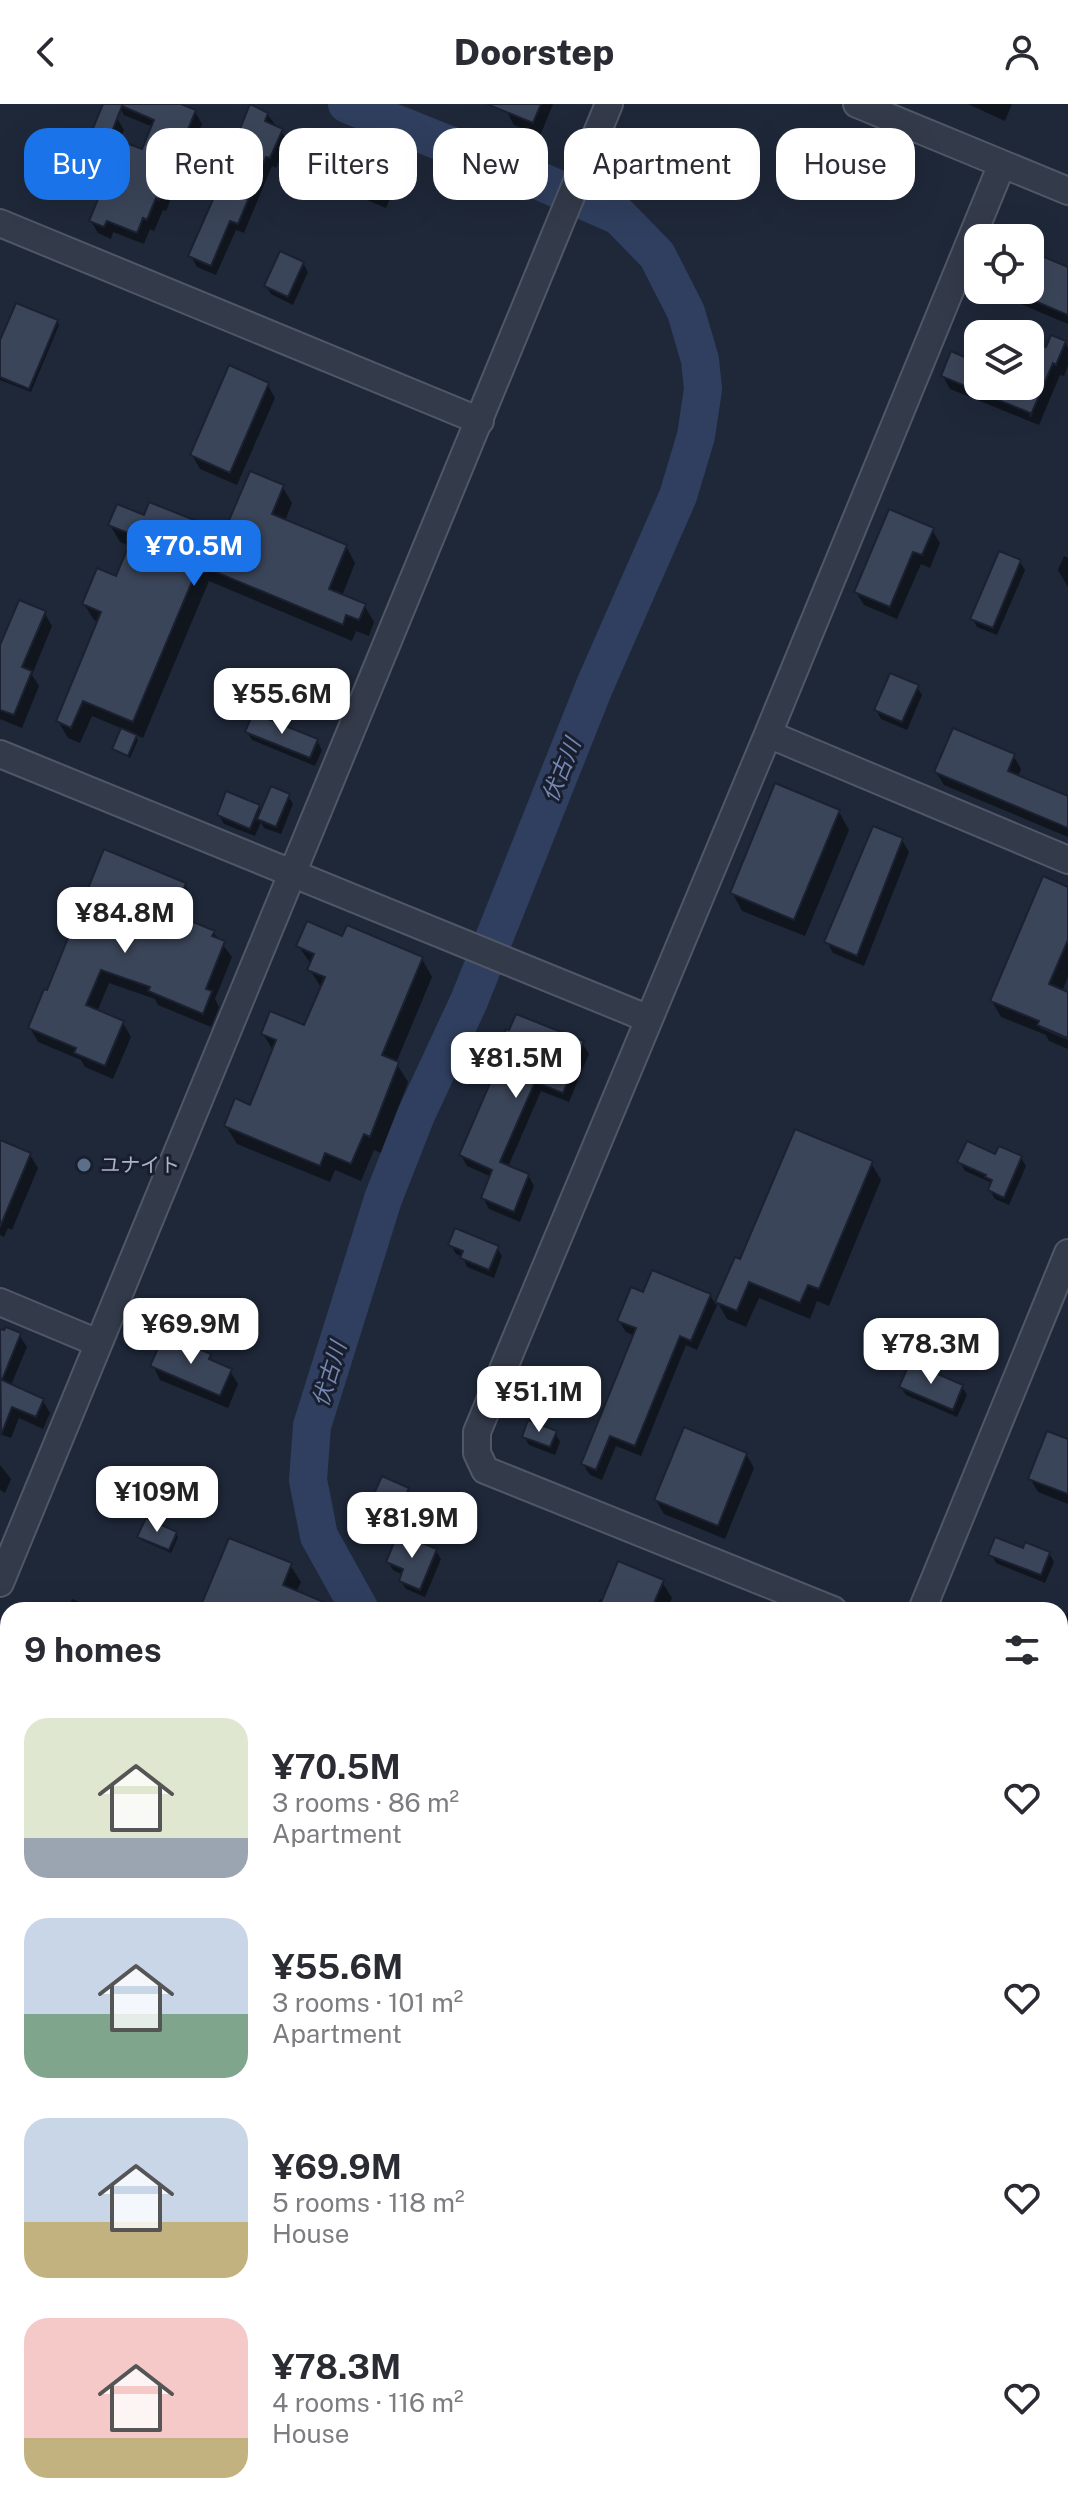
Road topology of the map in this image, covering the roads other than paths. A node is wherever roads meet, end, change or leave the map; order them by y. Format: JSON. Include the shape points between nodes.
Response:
{"nodes":[{"id":1,"x":609,"y":104,"type":"edge"},
{"id":2,"x":857,"y":104,"type":"edge"},
{"id":3,"x":1002,"y":164,"type":"junction"},
{"id":4,"x":1068,"y":191,"type":"edge"},
{"id":5,"x":0,"y":223,"type":"edge"},
{"id":6,"x":480,"y":421,"type":"junction"},
{"id":7,"x":768,"y":734,"type":"junction"},
{"id":8,"x":0,"y":754,"type":"edge"},
{"id":9,"x":1068,"y":860,"type":"edge"},
{"id":10,"x":293,"y":874,"type":"junction"},
{"id":11,"x":649,"y":1019,"type":"junction"},
{"id":12,"x":1068,"y":1253,"type":"edge"},
{"id":13,"x":0,"y":1302,"type":"edge"},
{"id":14,"x":98,"y":1343,"type":"junction"},
{"id":15,"x":0,"y":1583,"type":"edge"},
{"id":16,"x":813,"y":1602,"type":"edge"},
{"id":17,"x":925,"y":1602,"type":"edge"}],
"edges":[{"from":1,"to":6,"type":"street"},
{"from":2,"to":3,"type":"street"},
{"from":3,"to":4,"type":"street"},
{"from":3,"to":7,"type":"street"},
{"from":5,"to":6,"type":"street"},
{"from":6,"to":10,"type":"street"},
{"from":7,"to":9,"type":"street"},
{"from":7,"to":11,"type":"street"},
{"from":8,"to":10,"type":"street"},
{"from":10,"to":11,"type":"street"},
{"from":10,"to":14,"type":"street"},
{"from":11,"to":16,"type":"street","via":[[477,1432],[477,1453],[485,1470]]},
{"from":12,"to":17,"type":"street"},
{"from":13,"to":14,"type":"street"},
{"from":14,"to":15,"type":"street"}]}
